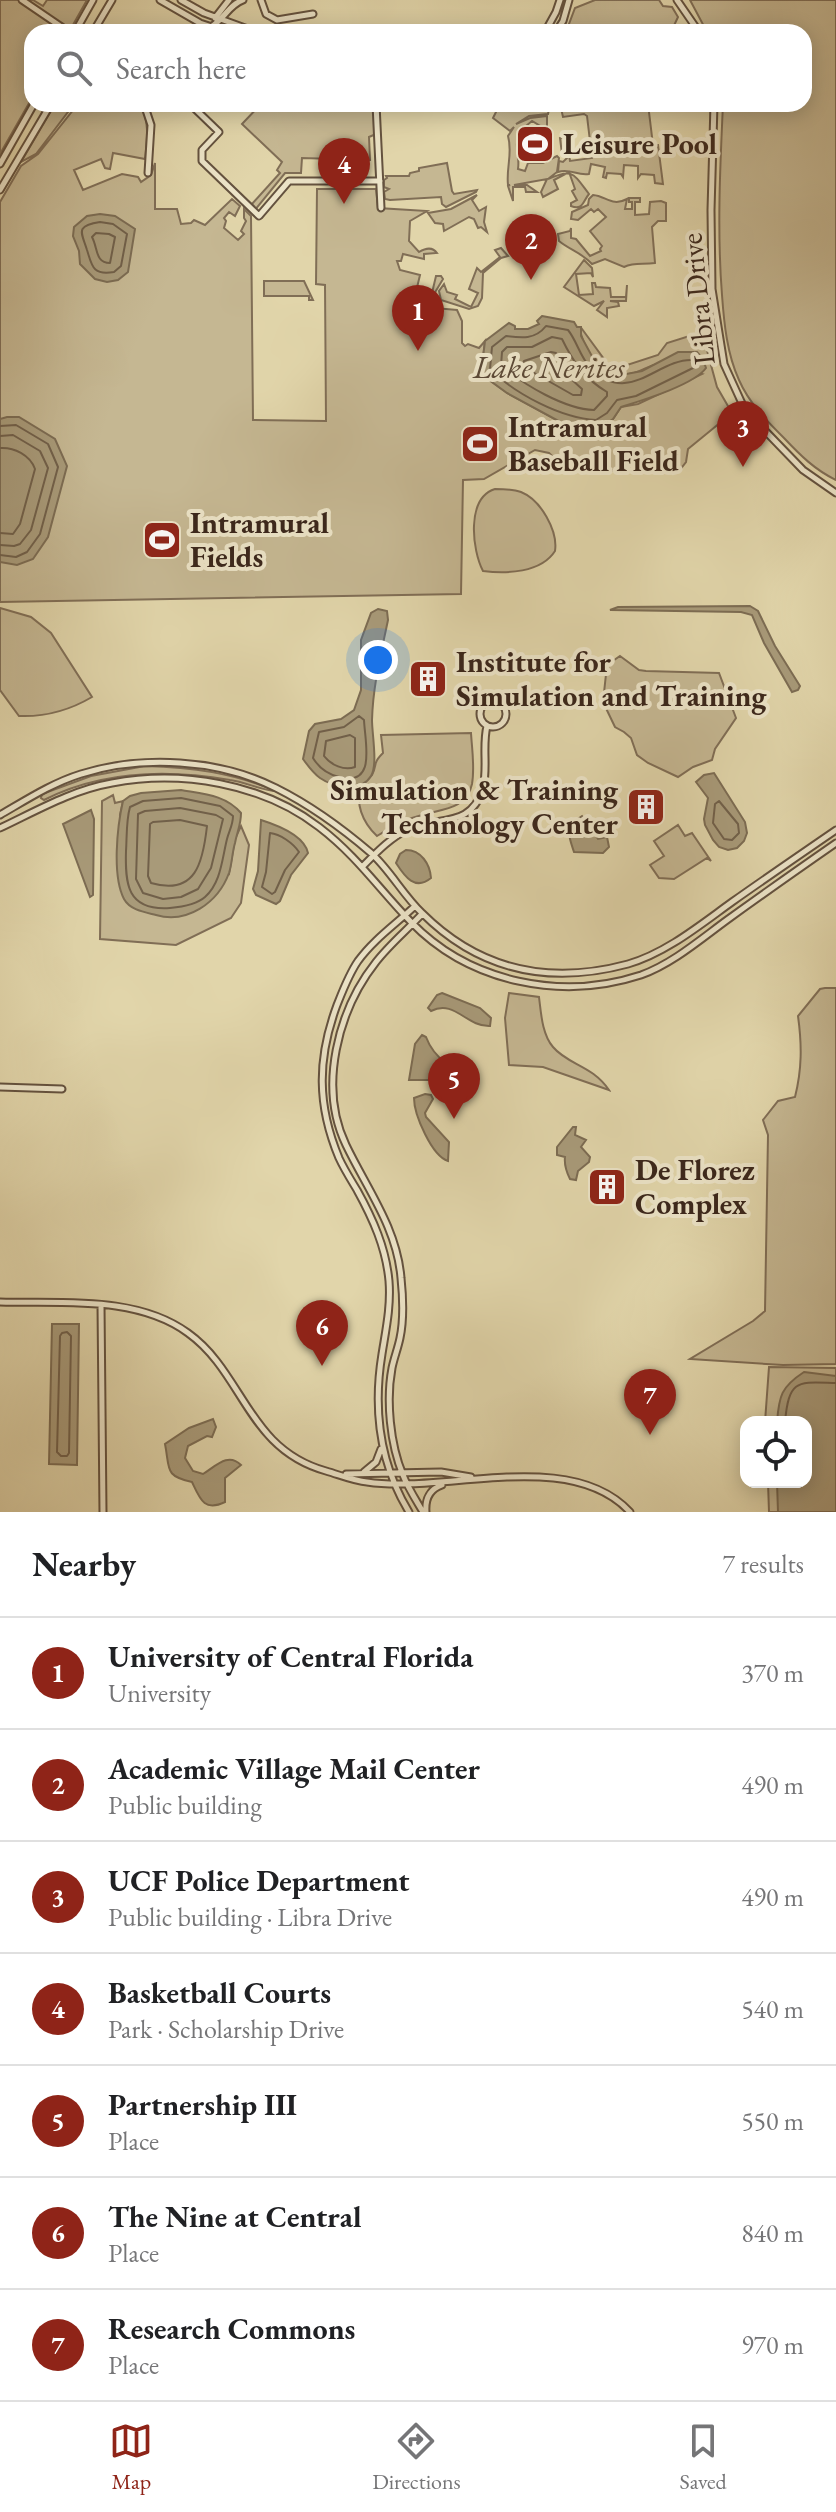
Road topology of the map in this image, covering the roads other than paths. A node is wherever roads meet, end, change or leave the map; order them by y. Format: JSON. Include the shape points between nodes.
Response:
{"nodes":[{"id":1,"x":22,"y":0,"type":"edge"},
{"id":2,"x":93,"y":0,"type":"edge"},
{"id":3,"x":112,"y":0,"type":"edge"},
{"id":4,"x":160,"y":0,"type":"edge"},
{"id":5,"x":181,"y":0,"type":"edge"},
{"id":6,"x":229,"y":0,"type":"edge"},
{"id":7,"x":243,"y":0,"type":"edge"},
{"id":8,"x":261,"y":0,"type":"edge"},
{"id":9,"x":560,"y":0,"type":"edge"},
{"id":10,"x":569,"y":0,"type":"edge"},
{"id":11,"x":677,"y":0,"type":"edge"},
{"id":12,"x":313,"y":14,"type":"dead end"},
{"id":13,"x":215,"y":17,"type":"junction"},
{"id":14,"x":223,"y":20,"type":"junction"},
{"id":15,"x":60,"y":24,"type":"edge"},
{"id":16,"x":77,"y":24,"type":"edge"},
{"id":17,"x":98,"y":24,"type":"edge"},
{"id":18,"x":201,"y":24,"type":"edge"},
{"id":19,"x":212,"y":24,"type":"edge"},
{"id":20,"x":217,"y":24,"type":"edge"},
{"id":21,"x":234,"y":24,"type":"edge"},
{"id":22,"x":549,"y":24,"type":"edge"},
{"id":23,"x":561,"y":24,"type":"edge"},
{"id":24,"x":694,"y":24,"type":"edge"},
{"id":25,"x":29,"y":112,"type":"edge"},
{"id":26,"x":46,"y":112,"type":"edge"},
{"id":27,"x":148,"y":112,"type":"edge"},
{"id":28,"x":198,"y":112,"type":"edge"},
{"id":29,"x":376,"y":112,"type":"edge"},
{"id":30,"x":714,"y":112,"type":"edge"},
{"id":31,"x":0,"y":164,"type":"edge"},
{"id":32,"x":148,"y":173,"type":"dead end"},
{"id":33,"x":380,"y":181,"type":"junction"},
{"id":34,"x":0,"y":190,"type":"edge"},
{"id":35,"x":381,"y":208,"type":"dead end"},
{"id":36,"x":836,"y":493,"type":"edge"},
{"id":37,"x":487,"y":726,"type":"junction"},
{"id":38,"x":0,"y":815,"type":"edge"},
{"id":39,"x":0,"y":828,"type":"edge"},
{"id":40,"x":836,"y":830,"type":"edge"},
{"id":41,"x":836,"y":843,"type":"edge"},
{"id":42,"x":374,"y":856,"type":"junction"},
{"id":43,"x":363,"y":866,"type":"junction"},
{"id":44,"x":415,"y":906,"type":"junction"},
{"id":45,"x":422,"y":914,"type":"junction"},
{"id":46,"x":406,"y":915,"type":"junction"},
{"id":47,"x":413,"y":924,"type":"junction"},
{"id":48,"x":552,"y":974,"type":"junction"},
{"id":49,"x":544,"y":986,"type":"junction"},
{"id":50,"x":555,"y":987,"type":"junction"},
{"id":51,"x":0,"y":1087,"type":"edge"},
{"id":52,"x":62,"y":1089,"type":"dead end"},
{"id":53,"x":340,"y":1125,"type":"junction"},
{"id":54,"x":330,"y":1128,"type":"junction"},
{"id":55,"x":386,"y":1220,"type":"junction"},
{"id":56,"x":375,"y":1225,"type":"junction"},
{"id":57,"x":390,"y":1293,"type":"junction"},
{"id":58,"x":402,"y":1293,"type":"junction"},
{"id":59,"x":0,"y":1302,"type":"edge"},
{"id":60,"x":101,"y":1305,"type":"junction"},
{"id":61,"x":381,"y":1444,"type":"junction"},
{"id":62,"x":389,"y":1472,"type":"junction"},
{"id":63,"x":401,"y":1472,"type":"junction"},
{"id":64,"x":363,"y":1473,"type":"junction"},
{"id":65,"x":341,"y":1475,"type":"junction"},
{"id":66,"x":476,"y":1478,"type":"junction"},
{"id":67,"x":394,"y":1483,"type":"junction"},
{"id":68,"x":406,"y":1483,"type":"junction"},
{"id":69,"x":449,"y":1483,"type":"junction"},
{"id":70,"x":103,"y":1512,"type":"edge"},
{"id":71,"x":409,"y":1512,"type":"edge"},
{"id":72,"x":424,"y":1512,"type":"edge"},
{"id":73,"x":630,"y":1512,"type":"edge"}],
"edges":[{"from":1,"to":15,"type":"street"},
{"from":2,"to":16,"type":"street"},
{"from":3,"to":17,"type":"street"},
{"from":4,"to":18,"type":"street"},
{"from":5,"to":13,"type":"street"},
{"from":6,"to":13,"type":"street"},
{"from":7,"to":14,"type":"street"},
{"from":8,"to":12,"type":"street","via":[[266,14],[277,20]]},
{"from":9,"to":22,"type":"street"},
{"from":10,"to":23,"type":"street"},
{"from":11,"to":24,"type":"street"},
{"from":13,"to":14,"type":"street"},
{"from":13,"to":19,"type":"street"},
{"from":14,"to":20,"type":"street"},
{"from":14,"to":21,"type":"street"},
{"from":25,"to":31,"type":"street"},
{"from":26,"to":34,"type":"street"},
{"from":27,"to":32,"type":"street"},
{"from":28,"to":33,"type":"street","via":[[219,132],[202,150],[202,161],[259,216],[289,181]]},
{"from":29,"to":33,"type":"street"},
{"from":30,"to":36,"type":"street","name":"Libra Drive","via":[[712,289],[724,364],[745,410],[803,470]]},
{"from":33,"to":35,"type":"street"},
{"from":37,"to":37,"type":"street","via":[[505,719],[506,710],[498,701],[480,709]]},
{"from":37,"to":42,"type":"street","via":[[483,786],[472,809],[452,821],[406,831]]},
{"from":38,"to":42,"type":"street","via":[[54,785],[102,769],[167,763],[201,766],[275,787]]},
{"from":39,"to":43,"type":"street","via":[[64,797],[110,783],[196,778],[288,807]]},
{"from":40,"to":48,"type":"street","via":[[664,948],[632,963]]},
{"from":41,"to":50,"type":"street","via":[[684,952],[644,974],[602,985]]},
{"from":42,"to":43,"type":"street"},
{"from":42,"to":44,"type":"street"},
{"from":43,"to":46,"type":"street"},
{"from":44,"to":45,"type":"street"},
{"from":44,"to":46,"type":"street"},
{"from":45,"to":47,"type":"street"},
{"from":45,"to":48,"type":"street","via":[[481,956],[519,970]]},
{"from":46,"to":47,"type":"street"},
{"from":46,"to":54,"type":"street","via":[[357,962],[329,1027],[322,1058],[323,1107]]},
{"from":47,"to":49,"type":"street","via":[[469,964]]},
{"from":47,"to":53,"type":"street","via":[[376,961],[340,1032],[333,1060]]},
{"from":48,"to":49,"type":"street"},
{"from":48,"to":50,"type":"street"},
{"from":49,"to":50,"type":"street"},
{"from":51,"to":52,"type":"street"},
{"from":53,"to":54,"type":"street"},
{"from":53,"to":55,"type":"street"},
{"from":54,"to":56,"type":"street","via":[[339,1159]]},
{"from":55,"to":56,"type":"street"},
{"from":55,"to":58,"type":"street"},
{"from":56,"to":57,"type":"street"},
{"from":57,"to":58,"type":"street"},
{"from":57,"to":61,"type":"street","via":[[378,1403]]},
{"from":58,"to":63,"type":"street","via":[[390,1403]]},
{"from":59,"to":60,"type":"street"},
{"from":60,"to":65,"type":"street","via":[[163,1319],[188,1333],[206,1349],[274,1441],[315,1467]]},
{"from":60,"to":70,"type":"street"},
{"from":61,"to":62,"type":"street"},
{"from":61,"to":64,"type":"street","via":[[378,1460]]},
{"from":62,"to":63,"type":"street"},
{"from":62,"to":64,"type":"street"},
{"from":62,"to":67,"type":"street"},
{"from":63,"to":66,"type":"street"},
{"from":63,"to":68,"type":"street"},
{"from":64,"to":65,"type":"street"},
{"from":65,"to":67,"type":"street"},
{"from":66,"to":69,"type":"street"},
{"from":66,"to":73,"type":"street","via":[[569,1480],[605,1493]]},
{"from":67,"to":68,"type":"street"},
{"from":67,"to":71,"type":"street"},
{"from":68,"to":69,"type":"street"},
{"from":68,"to":72,"type":"street"},
{"from":69,"to":72,"type":"street","via":[[430,1494]]}]}
